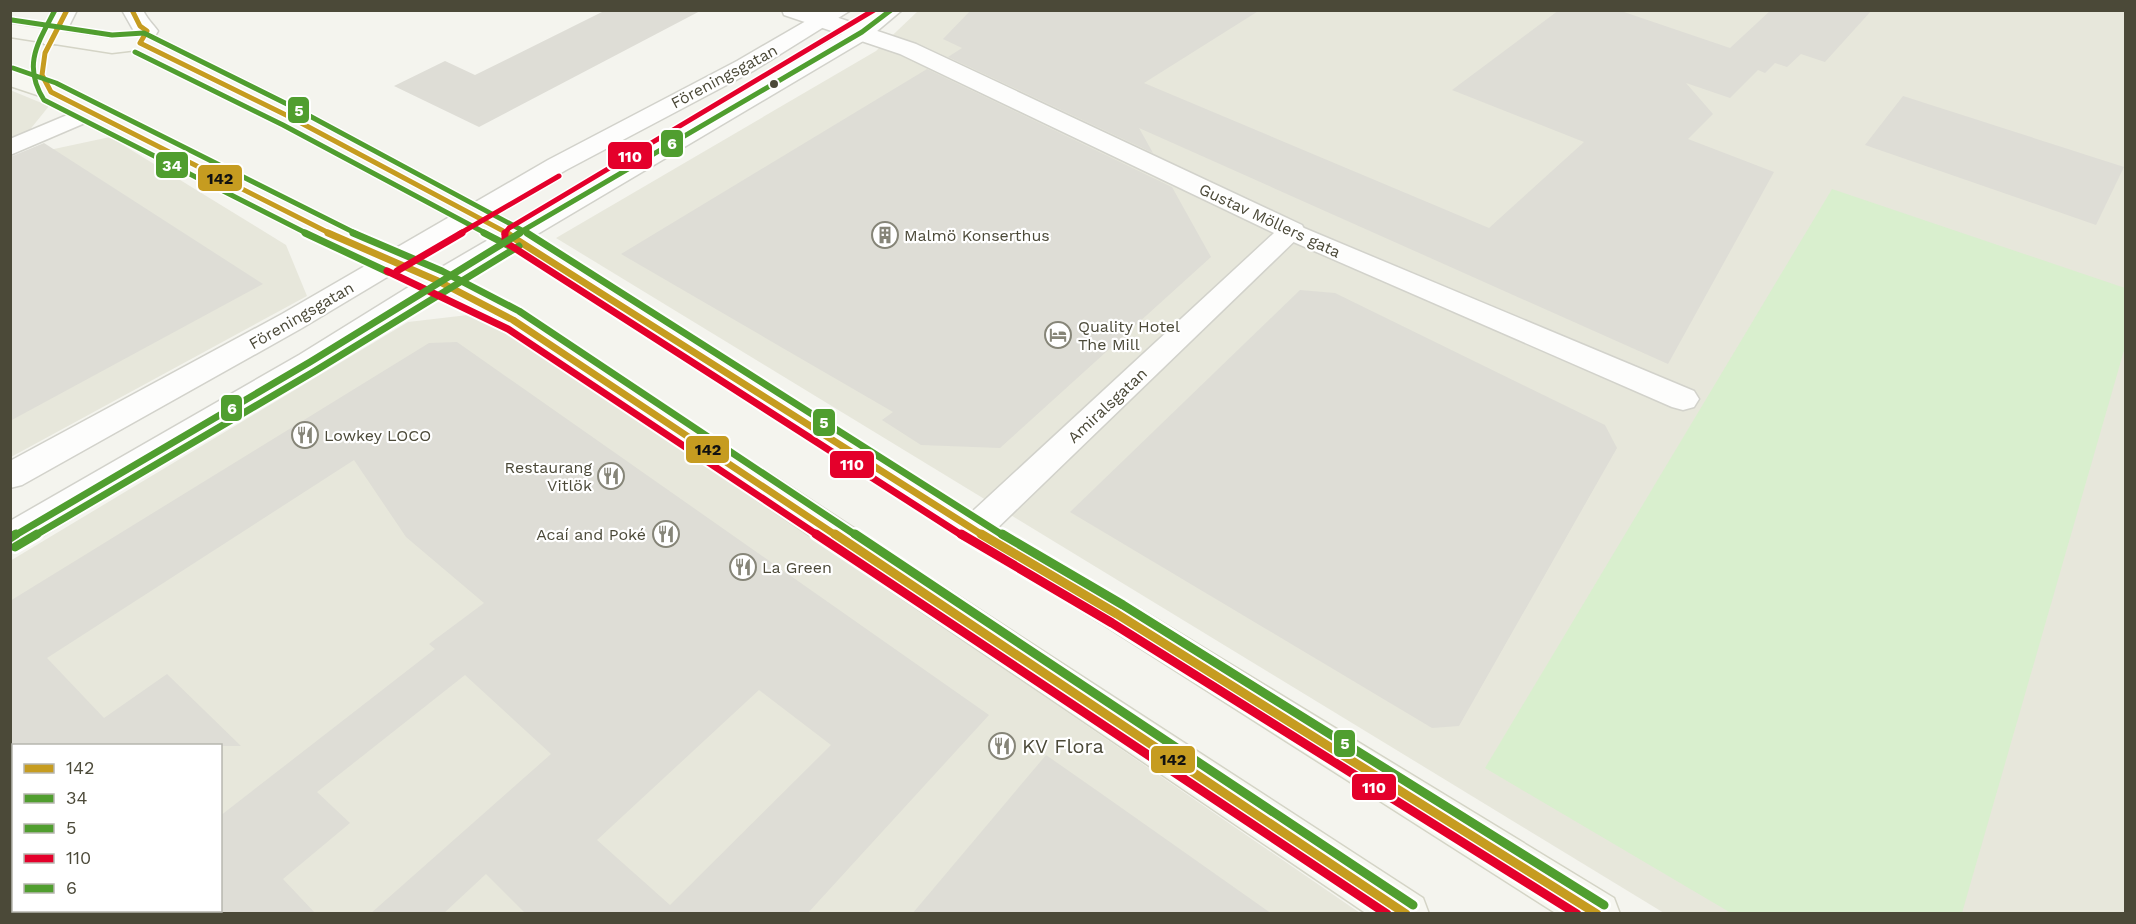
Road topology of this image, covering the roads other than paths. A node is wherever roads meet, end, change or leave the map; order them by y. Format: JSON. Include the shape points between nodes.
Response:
{"nodes":[{"id":1,"x":67,"y":10,"type":"edge"},
{"id":2,"x":132,"y":10,"type":"edge"},
{"id":3,"x":792,"y":10,"type":"edge"},
{"id":4,"x":892,"y":10,"type":"edge"},
{"id":5,"x":832,"y":16,"type":"edge"},
{"id":6,"x":10,"y":30,"type":"edge"},
{"id":7,"x":862,"y":32,"type":"junction"},
{"id":8,"x":52,"y":39,"type":"junction"},
{"id":9,"x":140,"y":44,"type":"junction"},
{"id":10,"x":10,"y":78,"type":"edge"},
{"id":11,"x":51,"y":92,"type":"junction"},
{"id":12,"x":91,"y":112,"type":"junction"},
{"id":13,"x":10,"y":148,"type":"edge"},
{"id":14,"x":471,"y":216,"type":"junction"},
{"id":15,"x":1292,"y":231,"type":"junction"},
{"id":16,"x":514,"y":237,"type":"junction"},
{"id":17,"x":392,"y":262,"type":"junction"},
{"id":18,"x":438,"y":281,"type":"junction"},
{"id":19,"x":1683,"y":399,"type":"dead end"},
{"id":20,"x":10,"y":476,"type":"edge"},
{"id":21,"x":974,"y":530,"type":"junction"},
{"id":22,"x":10,"y":538,"type":"edge"},
{"id":23,"x":1407,"y":914,"type":"edge"},
{"id":24,"x":1598,"y":914,"type":"edge"}],
"edges":[{"from":1,"to":8,"type":"street"},
{"from":2,"to":9,"type":"street","via":[[147,31]]},
{"from":3,"to":5,"type":"street","name":"Gustav Möllers gata"},
{"from":4,"to":7,"type":"street","name":"Föreningsgatan"},
{"from":5,"to":7,"type":"street","name":"Gustav Möllers gata"},
{"from":5,"to":14,"type":"street","name":"Föreningsgatan"},
{"from":6,"to":8,"type":"main road"},
{"from":7,"to":15,"type":"street","name":"Gustav Möllers gata","via":[[908,49]]},
{"from":7,"to":16,"type":"street","name":"Föreningsgatan"},
{"from":8,"to":9,"type":"main road","via":[[112,46]]},
{"from":8,"to":11,"type":"main road","via":[[42,75]]},
{"from":9,"to":14,"type":"main road","via":[[288,116]]},
{"from":10,"to":11,"type":"main road"},
{"from":11,"to":12,"type":"main road"},
{"from":12,"to":13,"type":"street"},
{"from":12,"to":17,"type":"main road","via":[[331,235]]},
{"from":14,"to":16,"type":"main road"},
{"from":14,"to":17,"type":"street","name":"Föreningsgatan"},
{"from":15,"to":19,"type":"street","name":"Gustav Möllers gata"},
{"from":15,"to":21,"type":"street","name":"Amiralsgatan"},
{"from":16,"to":18,"type":"street","name":"Föreningsgatan"},
{"from":16,"to":21,"type":"main road"},
{"from":17,"to":18,"type":"main road"},
{"from":17,"to":20,"type":"street","name":"Föreningsgatan"},
{"from":18,"to":22,"type":"street","name":"Föreningsgatan","via":[[310,362]]},
{"from":18,"to":23,"type":"main road","via":[[513,320]]},
{"from":21,"to":24,"type":"main road","via":[[1127,620]]}]}
